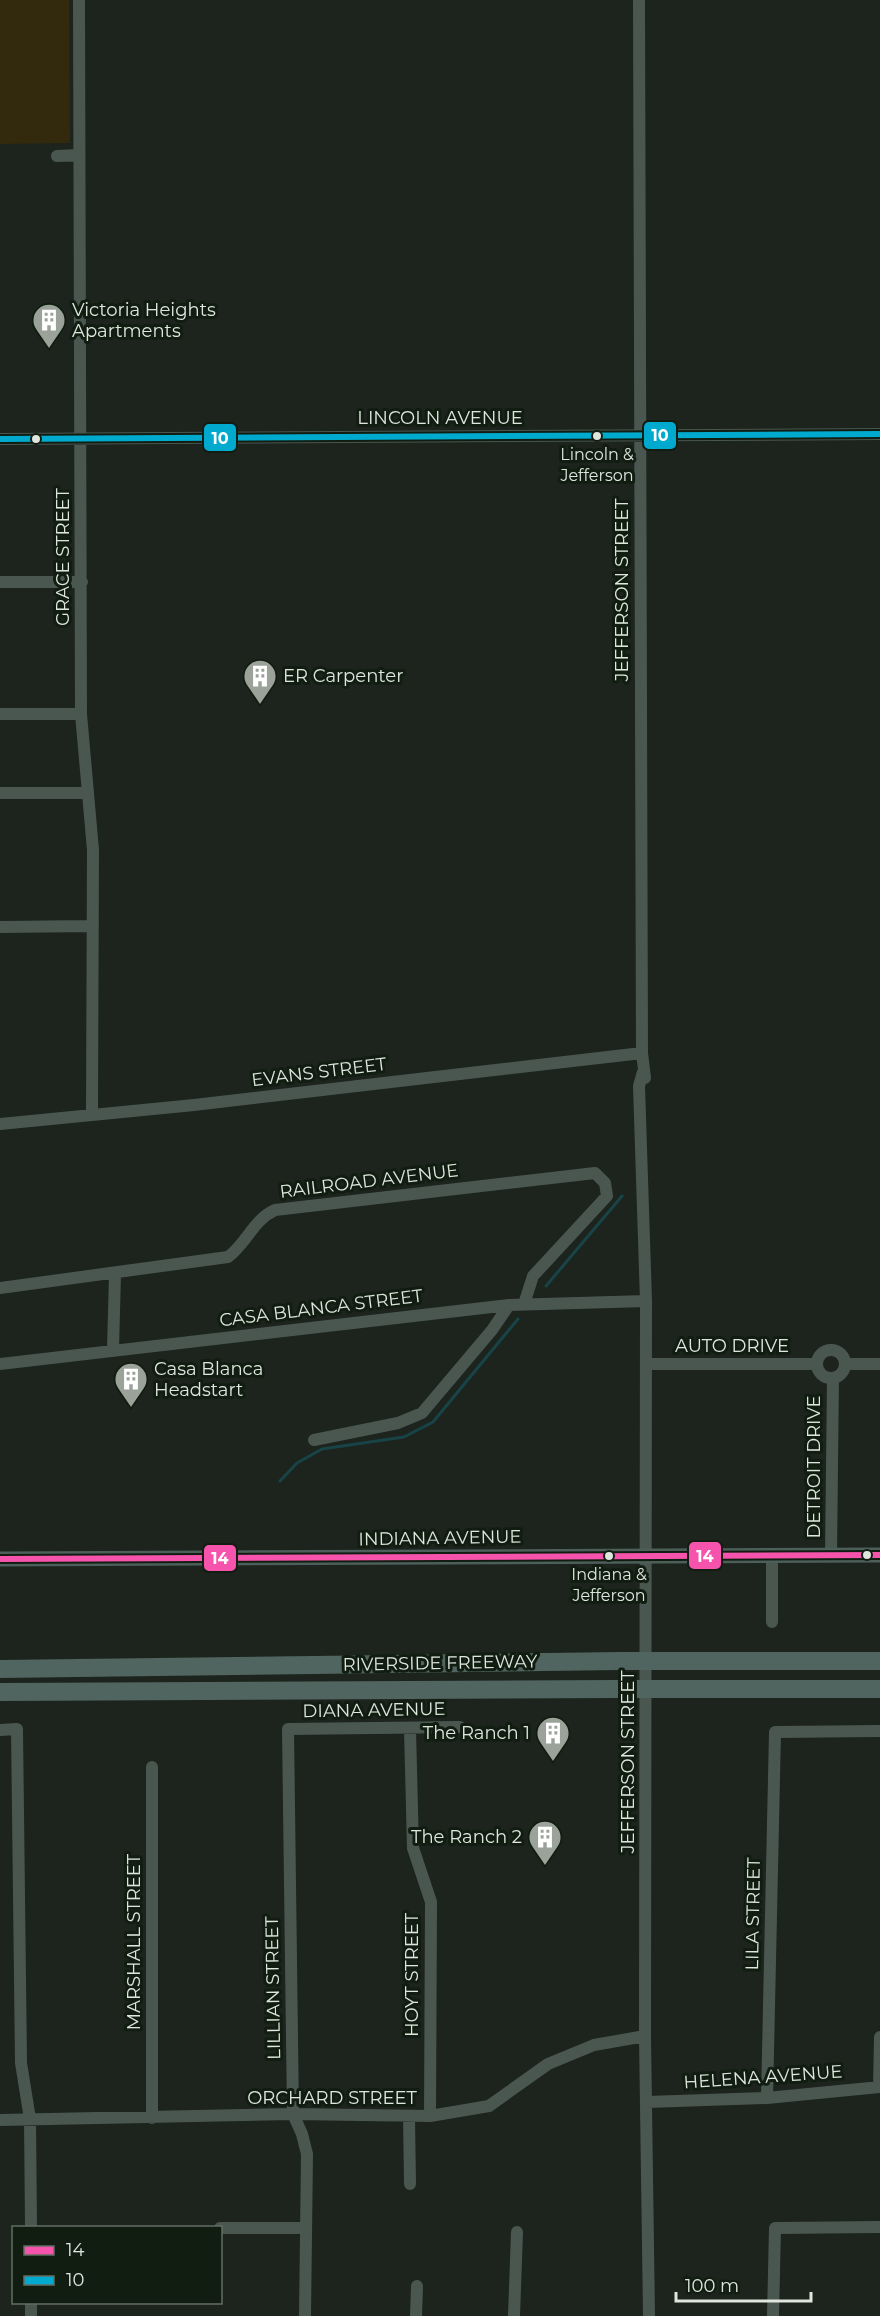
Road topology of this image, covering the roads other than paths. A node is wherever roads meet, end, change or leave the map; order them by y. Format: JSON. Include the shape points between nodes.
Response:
{"nodes":[{"id":1,"x":79,"y":0,"type":"edge"},
{"id":2,"x":639,"y":0,"type":"edge"},
{"id":3,"x":57,"y":156,"type":"dead end"},
{"id":4,"x":80,"y":156,"type":"junction"},
{"id":5,"x":880,"y":434,"type":"edge"},
{"id":6,"x":640,"y":435,"type":"junction"},
{"id":7,"x":0,"y":439,"type":"edge"},
{"id":8,"x":80,"y":439,"type":"junction"},
{"id":9,"x":0,"y":582,"type":"edge"},
{"id":10,"x":82,"y":582,"type":"junction"},
{"id":11,"x":0,"y":714,"type":"edge"},
{"id":12,"x":81,"y":714,"type":"junction"},
{"id":13,"x":0,"y":793,"type":"edge"},
{"id":14,"x":87,"y":793,"type":"junction"},
{"id":15,"x":93,"y":926,"type":"junction"},
{"id":16,"x":0,"y":927,"type":"edge"},
{"id":17,"x":642,"y":1053,"type":"junction"},
{"id":18,"x":92,"y":1113,"type":"junction"},
{"id":19,"x":0,"y":1124,"type":"edge"},
{"id":20,"x":115,"y":1274,"type":"junction"},
{"id":21,"x":0,"y":1288,"type":"edge"},
{"id":22,"x":646,"y":1301,"type":"junction"},
{"id":23,"x":524,"y":1304,"type":"junction"},
{"id":24,"x":509,"y":1305,"type":"junction"},
{"id":25,"x":113,"y":1350,"type":"junction"},
{"id":26,"x":0,"y":1364,"type":"edge"},
{"id":27,"x":818,"y":1364,"type":"junction"},
{"id":28,"x":845,"y":1364,"type":"junction"},
{"id":29,"x":880,"y":1364,"type":"edge"},
{"id":30,"x":646,"y":1365,"type":"junction"},
{"id":31,"x":833,"y":1378,"type":"junction"},
{"id":32,"x":314,"y":1440,"type":"dead end"},
{"id":33,"x":646,"y":1555,"type":"junction"},
{"id":34,"x":880,"y":1555,"type":"edge"},
{"id":35,"x":772,"y":1556,"type":"junction"},
{"id":36,"x":831,"y":1556,"type":"junction"},
{"id":37,"x":0,"y":1559,"type":"edge"},
{"id":38,"x":772,"y":1622,"type":"dead end"},
{"id":39,"x":880,"y":1661,"type":"edge"},
{"id":40,"x":0,"y":1669,"type":"edge"},
{"id":41,"x":880,"y":1689,"type":"edge"},
{"id":42,"x":0,"y":1692,"type":"edge"},
{"id":43,"x":460,"y":1727,"type":"dead end"},
{"id":44,"x":288,"y":1729,"type":"joint"},
{"id":45,"x":410,"y":1729,"type":"junction"},
{"id":46,"x":0,"y":1730,"type":"edge"},
{"id":47,"x":880,"y":1731,"type":"edge"},
{"id":48,"x":152,"y":1767,"type":"dead end"},
{"id":49,"x":645,"y":2036,"type":"junction"},
{"id":50,"x":880,"y":2037,"type":"edge"},
{"id":51,"x":880,"y":2087,"type":"edge"},
{"id":52,"x":767,"y":2098,"type":"junction"},
{"id":53,"x":647,"y":2102,"type":"junction"},
{"id":54,"x":292,"y":2114,"type":"junction"},
{"id":55,"x":430,"y":2116,"type":"junction"},
{"id":56,"x":410,"y":2117,"type":"junction"},
{"id":57,"x":152,"y":2118,"type":"junction"},
{"id":58,"x":30,"y":2119,"type":"junction"},
{"id":59,"x":0,"y":2120,"type":"edge"},
{"id":60,"x":410,"y":2184,"type":"dead end"},
{"id":61,"x":31,"y":2226,"type":"edge"},
{"id":62,"x":880,"y":2227,"type":"edge"},
{"id":63,"x":222,"y":2228,"type":"edge"},
{"id":64,"x":305,"y":2228,"type":"junction"},
{"id":65,"x":517,"y":2232,"type":"dead end"},
{"id":66,"x":417,"y":2286,"type":"dead end"},
{"id":67,"x":305,"y":2316,"type":"edge"},
{"id":68,"x":416,"y":2316,"type":"edge"},
{"id":69,"x":514,"y":2316,"type":"edge"},
{"id":70,"x":649,"y":2316,"type":"edge"},
{"id":71,"x":773,"y":2316,"type":"edge"}],
"edges":[{"from":1,"to":4,"type":"street","name":"GRACE STREET"},
{"from":2,"to":6,"type":"street","name":"JEFFERSON STREET"},
{"from":3,"to":4,"type":"street"},
{"from":4,"to":8,"type":"street","name":"GRACE STREET"},
{"from":5,"to":6,"type":"street","name":"LINCOLN AVENUE"},
{"from":6,"to":8,"type":"street","name":"LINCOLN AVENUE"},
{"from":6,"to":17,"type":"street","name":"JEFFERSON STREET"},
{"from":7,"to":8,"type":"street","name":"LINCOLN AVENUE"},
{"from":8,"to":10,"type":"street","name":"GRACE STREET"},
{"from":9,"to":10,"type":"street"},
{"from":10,"to":12,"type":"street","name":"GRACE STREET"},
{"from":11,"to":12,"type":"street"},
{"from":12,"to":14,"type":"street","name":"GRACE STREET"},
{"from":13,"to":14,"type":"street"},
{"from":14,"to":15,"type":"street","name":"GRACE STREET","via":[[93,850]]},
{"from":15,"to":16,"type":"street"},
{"from":15,"to":18,"type":"street","name":"GRACE STREET"},
{"from":17,"to":18,"type":"street","name":"EVANS STREET","via":[[194,1105]]},
{"from":17,"to":22,"type":"street","name":"JEFFERSON STREET","via":[[648,1087],[649,1137]]},
{"from":18,"to":19,"type":"street","name":"EVANS STREET"},
{"from":20,"to":21,"type":"street","name":"RAILROAD AVENUE"},
{"from":20,"to":23,"type":"street","name":"RAILROAD AVENUE","via":[[228,1257],[246,1240],[257,1222],[275,1210],[595,1173],[608,1189],[607,1196],[533,1276]]},
{"from":20,"to":25,"type":"street"},
{"from":22,"to":23,"type":"street","name":"CASA BLANCA STREET"},
{"from":22,"to":30,"type":"street","name":"JEFFERSON STREET"},
{"from":23,"to":24,"type":"street","name":"CASA BLANCA STREET"},
{"from":24,"to":25,"type":"street","name":"CASA BLANCA STREET"},
{"from":24,"to":32,"type":"street","via":[[422,1413],[398,1423]]},
{"from":25,"to":26,"type":"street","name":"CASA BLANCA STREET"},
{"from":27,"to":28,"type":"street","name":"AUTO DRIVE","via":[[823,1353],[831,1350],[839,1353]]},
{"from":27,"to":30,"type":"street","name":"AUTO DRIVE"},
{"from":27,"to":31,"type":"street","via":[[824,1376]]},
{"from":28,"to":29,"type":"street","name":"AUTO DRIVE"},
{"from":28,"to":31,"type":"street"},
{"from":30,"to":33,"type":"street","name":"JEFFERSON STREET"},
{"from":31,"to":36,"type":"street","name":"DETROIT DRIVE"},
{"from":33,"to":35,"type":"main road","name":"INDIANA AVENUE"},
{"from":33,"to":37,"type":"main road","name":"INDIANA AVENUE"},
{"from":33,"to":49,"type":"street","name":"JEFFERSON STREET"},
{"from":34,"to":36,"type":"main road","name":"INDIANA AVENUE"},
{"from":35,"to":36,"type":"main road","name":"INDIANA AVENUE"},
{"from":35,"to":38,"type":"street"},
{"from":39,"to":40,"type":"highway","name":"RIVERSIDE FREEWAY","bridge":true},
{"from":41,"to":42,"type":"highway","name":"RIVERSIDE FREEWAY","bridge":true},
{"from":43,"to":45,"type":"street","name":"DIANA AVENUE"},
{"from":44,"to":45,"type":"street","name":"DIANA AVENUE"},
{"from":44,"to":54,"type":"street","name":"LILLIAN STREET"},
{"from":45,"to":55,"type":"street","name":"HOYT STREET","via":[[413,1848],[431,1902]]},
{"from":46,"to":58,"type":"street","via":[[17,1729],[21,2063]]},
{"from":47,"to":52,"type":"street","name":"LILA STREET","via":[[776,1731]]},
{"from":48,"to":57,"type":"street","name":"MARSHALL STREET"},
{"from":49,"to":53,"type":"street","name":"JEFFERSON STREET"},
{"from":49,"to":55,"type":"street","name":"ORCHARD STREET","via":[[594,2045],[549,2064],[489,2106]]},
{"from":50,"to":51,"type":"street"},
{"from":51,"to":52,"type":"street","name":"HELENA AVENUE"},
{"from":52,"to":53,"type":"street","name":"HELENA AVENUE"},
{"from":53,"to":70,"type":"street","name":"JEFFERSON STREET"},
{"from":54,"to":56,"type":"street","name":"ORCHARD STREET"},
{"from":54,"to":57,"type":"street","name":"ORCHARD STREET"},
{"from":54,"to":64,"type":"street","name":"LILLIAN STREET","via":[[307,2154]]},
{"from":55,"to":56,"type":"street","name":"ORCHARD STREET"},
{"from":56,"to":60,"type":"street"},
{"from":57,"to":58,"type":"street","name":"ORCHARD STREET"},
{"from":58,"to":59,"type":"street","name":"ORCHARD STREET"},
{"from":58,"to":61,"type":"street"},
{"from":62,"to":71,"type":"street","via":[[775,2228]]},
{"from":63,"to":64,"type":"street"},
{"from":64,"to":67,"type":"street","name":"LILLIAN STREET"},
{"from":65,"to":69,"type":"street"},
{"from":66,"to":68,"type":"street"}]}
